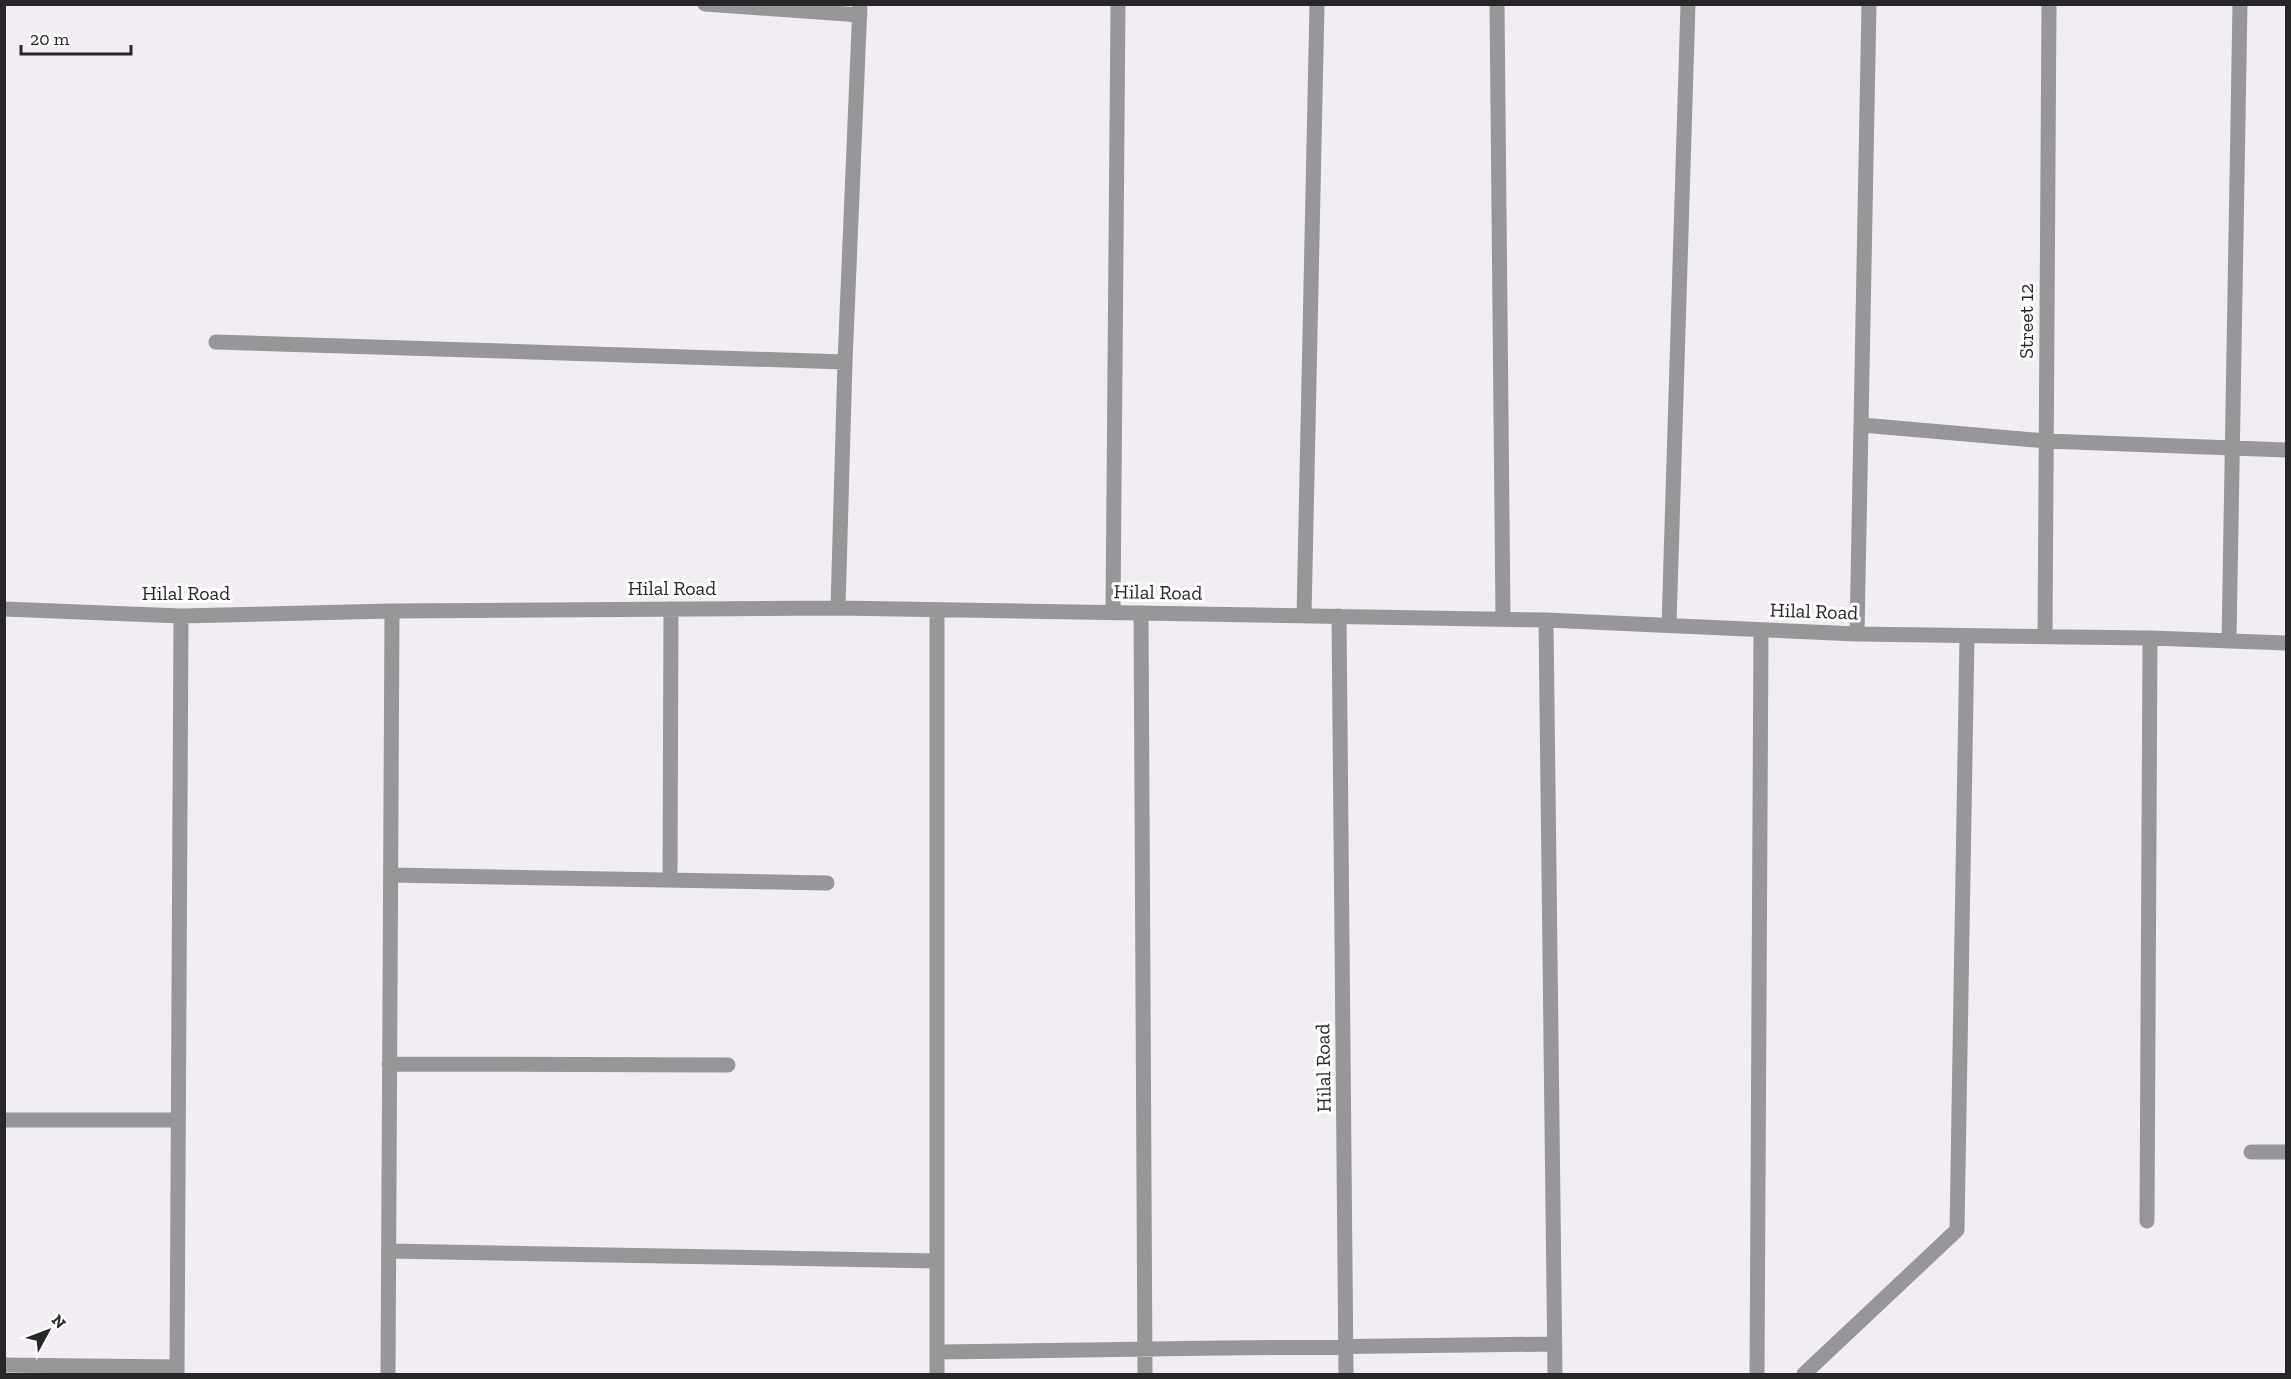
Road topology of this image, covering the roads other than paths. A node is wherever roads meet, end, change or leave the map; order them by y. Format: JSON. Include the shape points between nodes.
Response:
{"nodes":[{"id":1,"x":705,"y":4,"type":"edge"},
{"id":2,"x":1118,"y":4,"type":"edge"},
{"id":3,"x":1317,"y":4,"type":"edge"},
{"id":4,"x":1497,"y":4,"type":"edge"},
{"id":5,"x":1688,"y":4,"type":"edge"},
{"id":6,"x":1869,"y":4,"type":"edge"},
{"id":7,"x":2049,"y":4,"type":"edge"},
{"id":8,"x":2240,"y":4,"type":"edge"},
{"id":9,"x":860,"y":10,"type":"edge"},
{"id":10,"x":216,"y":342,"type":"dead end"},
{"id":11,"x":845,"y":362,"type":"junction"},
{"id":12,"x":1862,"y":425,"type":"junction"},
{"id":13,"x":2046,"y":441,"type":"junction"},
{"id":14,"x":2233,"y":449,"type":"junction"},
{"id":15,"x":2286,"y":450,"type":"edge"},
{"id":16,"x":838,"y":608,"type":"junction"},
{"id":17,"x":4,"y":609,"type":"edge"},
{"id":18,"x":671,"y":609,"type":"junction"},
{"id":19,"x":937,"y":611,"type":"junction"},
{"id":20,"x":392,"y":612,"type":"junction"},
{"id":21,"x":1113,"y":613,"type":"junction"},
{"id":22,"x":1141,"y":613,"type":"junction"},
{"id":23,"x":182,"y":616,"type":"junction"},
{"id":24,"x":1304,"y":616,"type":"junction"},
{"id":25,"x":1339,"y":616,"type":"junction"},
{"id":26,"x":1503,"y":619,"type":"junction"},
{"id":27,"x":1546,"y":620,"type":"junction"},
{"id":28,"x":1669,"y":625,"type":"junction"},
{"id":29,"x":1761,"y":630,"type":"junction"},
{"id":30,"x":1857,"y":634,"type":"junction"},
{"id":31,"x":1967,"y":636,"type":"junction"},
{"id":32,"x":2045,"y":637,"type":"junction"},
{"id":33,"x":2150,"y":638,"type":"junction"},
{"id":34,"x":2229,"y":641,"type":"junction"},
{"id":35,"x":2286,"y":643,"type":"edge"},
{"id":36,"x":391,"y":875,"type":"junction"},
{"id":37,"x":670,"y":879,"type":"junction"},
{"id":38,"x":827,"y":883,"type":"dead end"},
{"id":39,"x":390,"y":1064,"type":"junction"},
{"id":40,"x":728,"y":1065,"type":"dead end"},
{"id":41,"x":4,"y":1120,"type":"edge"},
{"id":42,"x":178,"y":1120,"type":"junction"},
{"id":43,"x":2251,"y":1152,"type":"dead end"},
{"id":44,"x":2286,"y":1152,"type":"edge"},
{"id":45,"x":2147,"y":1221,"type":"dead end"},
{"id":46,"x":389,"y":1251,"type":"junction"},
{"id":47,"x":937,"y":1262,"type":"junction"},
{"id":48,"x":1555,"y":1344,"type":"junction"},
{"id":49,"x":1346,"y":1345,"type":"junction"},
{"id":50,"x":1146,"y":1350,"type":"junction"},
{"id":51,"x":937,"y":1352,"type":"junction"},
{"id":52,"x":4,"y":1365,"type":"edge"},
{"id":53,"x":177,"y":1370,"type":"edge"},
{"id":54,"x":388,"y":1374,"type":"edge"},
{"id":55,"x":937,"y":1374,"type":"edge"},
{"id":56,"x":1145,"y":1374,"type":"edge"},
{"id":57,"x":1346,"y":1374,"type":"edge"},
{"id":58,"x":1554,"y":1374,"type":"edge"},
{"id":59,"x":1757,"y":1374,"type":"edge"},
{"id":60,"x":1804,"y":1374,"type":"edge"}],
"edges":[{"from":1,"to":9,"type":"street"},
{"from":2,"to":21,"type":"street"},
{"from":3,"to":24,"type":"street"},
{"from":4,"to":26,"type":"street"},
{"from":5,"to":28,"type":"street"},
{"from":6,"to":12,"type":"street"},
{"from":7,"to":13,"type":"street","name":"Street 12"},
{"from":8,"to":14,"type":"street"},
{"from":9,"to":11,"type":"street"},
{"from":10,"to":11,"type":"street"},
{"from":11,"to":16,"type":"street"},
{"from":12,"to":13,"type":"street"},
{"from":12,"to":30,"type":"street"},
{"from":13,"to":14,"type":"street"},
{"from":13,"to":32,"type":"street","name":"Street 12"},
{"from":14,"to":15,"type":"street"},
{"from":14,"to":34,"type":"street"},
{"from":16,"to":18,"type":"street","name":"Hilal Road"},
{"from":16,"to":19,"type":"street","name":"Hilal Road"},
{"from":17,"to":23,"type":"street","name":"Hilal Road"},
{"from":18,"to":20,"type":"street","name":"Hilal Road"},
{"from":18,"to":37,"type":"street"},
{"from":19,"to":21,"type":"street","name":"Hilal Road"},
{"from":19,"to":47,"type":"street"},
{"from":20,"to":23,"type":"street","name":"Hilal Road"},
{"from":20,"to":36,"type":"street"},
{"from":21,"to":22,"type":"street","name":"Hilal Road"},
{"from":22,"to":24,"type":"street","name":"Hilal Road"},
{"from":22,"to":50,"type":"street"},
{"from":23,"to":42,"type":"street"},
{"from":24,"to":25,"type":"street","name":"Hilal Road"},
{"from":25,"to":26,"type":"street","name":"Hilal Road"},
{"from":25,"to":49,"type":"street","name":"Hilal Road"},
{"from":26,"to":27,"type":"street","name":"Hilal Road"},
{"from":27,"to":28,"type":"street","name":"Hilal Road"},
{"from":27,"to":48,"type":"street"},
{"from":28,"to":29,"type":"street","name":"Hilal Road"},
{"from":29,"to":30,"type":"street","name":"Hilal Road"},
{"from":29,"to":59,"type":"street"},
{"from":30,"to":31,"type":"street","name":"Hilal Road"},
{"from":31,"to":32,"type":"street","name":"Hilal Road"},
{"from":31,"to":60,"type":"street","via":[[1957,1230]]},
{"from":32,"to":33,"type":"street","name":"Hilal Road"},
{"from":33,"to":34,"type":"street","name":"Hilal Road"},
{"from":33,"to":45,"type":"street"},
{"from":34,"to":35,"type":"street","name":"Hilal Road"},
{"from":36,"to":37,"type":"street"},
{"from":36,"to":39,"type":"street"},
{"from":37,"to":38,"type":"street"},
{"from":39,"to":40,"type":"street"},
{"from":39,"to":46,"type":"street"},
{"from":41,"to":42,"type":"street"},
{"from":42,"to":53,"type":"street"},
{"from":43,"to":44,"type":"street"},
{"from":46,"to":47,"type":"street"},
{"from":46,"to":54,"type":"street"},
{"from":47,"to":51,"type":"street"},
{"from":48,"to":49,"type":"street"},
{"from":48,"to":58,"type":"street"},
{"from":49,"to":50,"type":"street"},
{"from":49,"to":57,"type":"street","name":"Hilal Road"},
{"from":50,"to":51,"type":"street"},
{"from":50,"to":56,"type":"street"},
{"from":51,"to":55,"type":"street"},
{"from":52,"to":53,"type":"street"}]}
